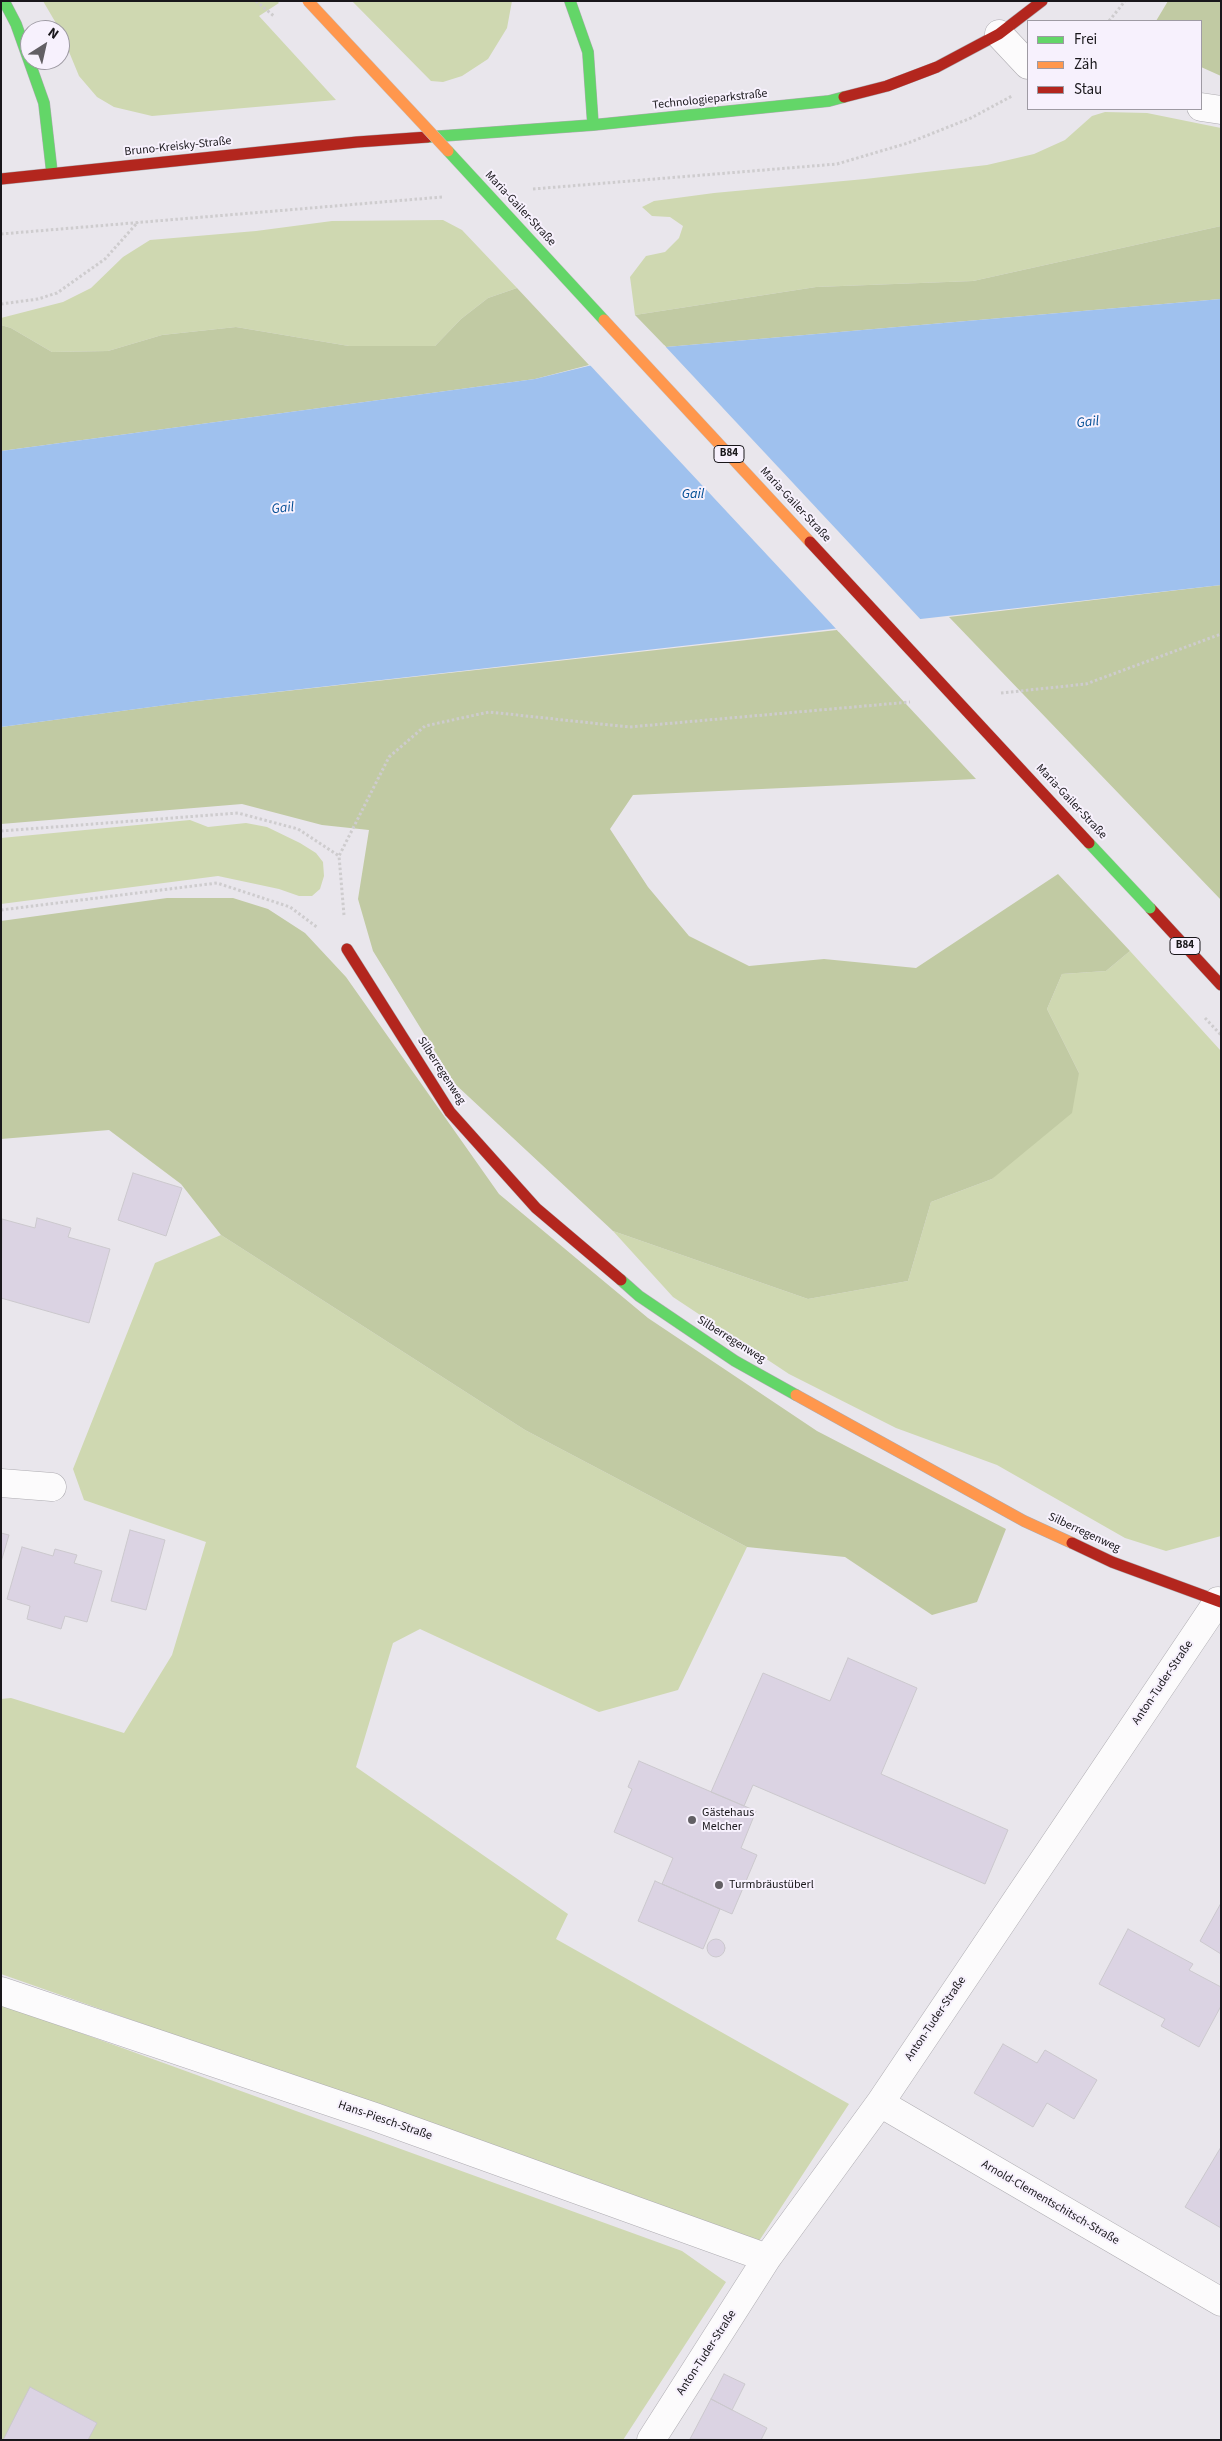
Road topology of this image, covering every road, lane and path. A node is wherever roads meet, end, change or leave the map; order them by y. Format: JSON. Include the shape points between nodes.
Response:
{"nodes":[{"id":1,"x":4,"y":1,"type":"edge"},
{"id":2,"x":256,"y":1,"type":"edge"},
{"id":3,"x":308,"y":1,"type":"edge"},
{"id":4,"x":570,"y":1,"type":"edge"},
{"id":5,"x":1042,"y":1,"type":"edge"},
{"id":6,"x":1125,"y":1,"type":"edge"},
{"id":7,"x":1110,"y":20,"type":"edge"},
{"id":8,"x":280,"y":21,"type":"dead end"},
{"id":9,"x":998,"y":34,"type":"junction"},
{"id":10,"x":1027,"y":64,"type":"edge"},
{"id":11,"x":1020,"y":91,"type":"dead end"},
{"id":12,"x":1202,"y":107,"type":"edge"},
{"id":13,"x":1221,"y":110,"type":"edge"},
{"id":14,"x":594,"y":125,"type":"junction"},
{"id":15,"x":357,"y":142,"type":"joint"},
{"id":16,"x":52,"y":173,"type":"junction"},
{"id":17,"x":1,"y":179,"type":"edge"},
{"id":18,"x":532,"y":190,"type":"dead end"},
{"id":19,"x":443,"y":197,"type":"dead end"},
{"id":20,"x":138,"y":222,"type":"junction"},
{"id":21,"x":1,"y":234,"type":"edge"},
{"id":22,"x":1,"y":304,"type":"edge"},
{"id":23,"x":1221,"y":634,"type":"edge"},
{"id":24,"x":996,"y":693,"type":"dead end"},
{"id":25,"x":917,"y":702,"type":"dead end"},
{"id":26,"x":1,"y":831,"type":"edge"},
{"id":27,"x":339,"y":856,"type":"junction"},
{"id":28,"x":1,"y":910,"type":"edge"},
{"id":29,"x":347,"y":949,"type":"junction"},
{"id":30,"x":1221,"y":985,"type":"edge"},
{"id":31,"x":1,"y":1483,"type":"edge"},
{"id":32,"x":52,"y":1487,"type":"dead end"},
{"id":33,"x":1220,"y":1601,"type":"edge"},
{"id":34,"x":1,"y":1991,"type":"edge"},
{"id":35,"x":880,"y":2103,"type":"junction"},
{"id":36,"x":767,"y":2258,"type":"junction"},
{"id":37,"x":1221,"y":2302,"type":"edge"},
{"id":38,"x":652,"y":2440,"type":"edge"}],
"edges":[{"from":1,"to":16,"type":"street","via":[[16,24],[44,102]]},
{"from":2,"to":8,"type":"path"},
{"from":3,"to":30,"type":"street","name":"Maria-Gailer-Straße","number":"B84","bridge":true},
{"from":4,"to":14,"type":"street","via":[[588,52]]},
{"from":5,"to":9,"type":"street","name":"Technologieparkstraße"},
{"from":6,"to":7,"type":"path"},
{"from":9,"to":10,"type":"street"},
{"from":9,"to":14,"type":"street","name":"Technologieparkstraße","via":[[937,67],[887,86],[829,102]]},
{"from":11,"to":18,"type":"path","via":[[962,122],[908,143],[837,164]]},
{"from":12,"to":13,"type":"street"},
{"from":14,"to":15,"type":"street","name":"Technologieparkstraße"},
{"from":15,"to":16,"type":"street","name":"Bruno-Kreisky-Straße"},
{"from":16,"to":17,"type":"street","name":"Bruno-Kreisky-Straße"},
{"from":19,"to":20,"type":"path"},
{"from":20,"to":21,"type":"path"},
{"from":20,"to":22,"type":"path","via":[[105,259],[56,293]]},
{"from":23,"to":24,"type":"path","via":[[1086,684]]},
{"from":25,"to":27,"type":"path","via":[[629,727],[489,712],[425,726],[389,757]]},
{"from":26,"to":27,"type":"path","via":[[238,813],[298,829]]},
{"from":27,"to":29,"type":"path"},
{"from":28,"to":29,"type":"path","via":[[217,883],[290,907]]},
{"from":29,"to":33,"type":"street","name":"Silberregenweg","via":[[450,1112],[536,1208],[639,1296],[735,1361],[1024,1520],[1112,1562]]},
{"from":31,"to":32,"type":"street"},
{"from":33,"to":35,"type":"street","name":"Anton-Tuder-Straße"},
{"from":34,"to":36,"type":"street","name":"Hans-Piesch-Straße","via":[[375,2117]]},
{"from":35,"to":36,"type":"street","name":"Anton-Tuder-Straße"},
{"from":35,"to":37,"type":"street","name":"Arnold-Clementschitsch-Straße"},
{"from":36,"to":38,"type":"street","name":"Anton-Tuder-Straße"}]}
